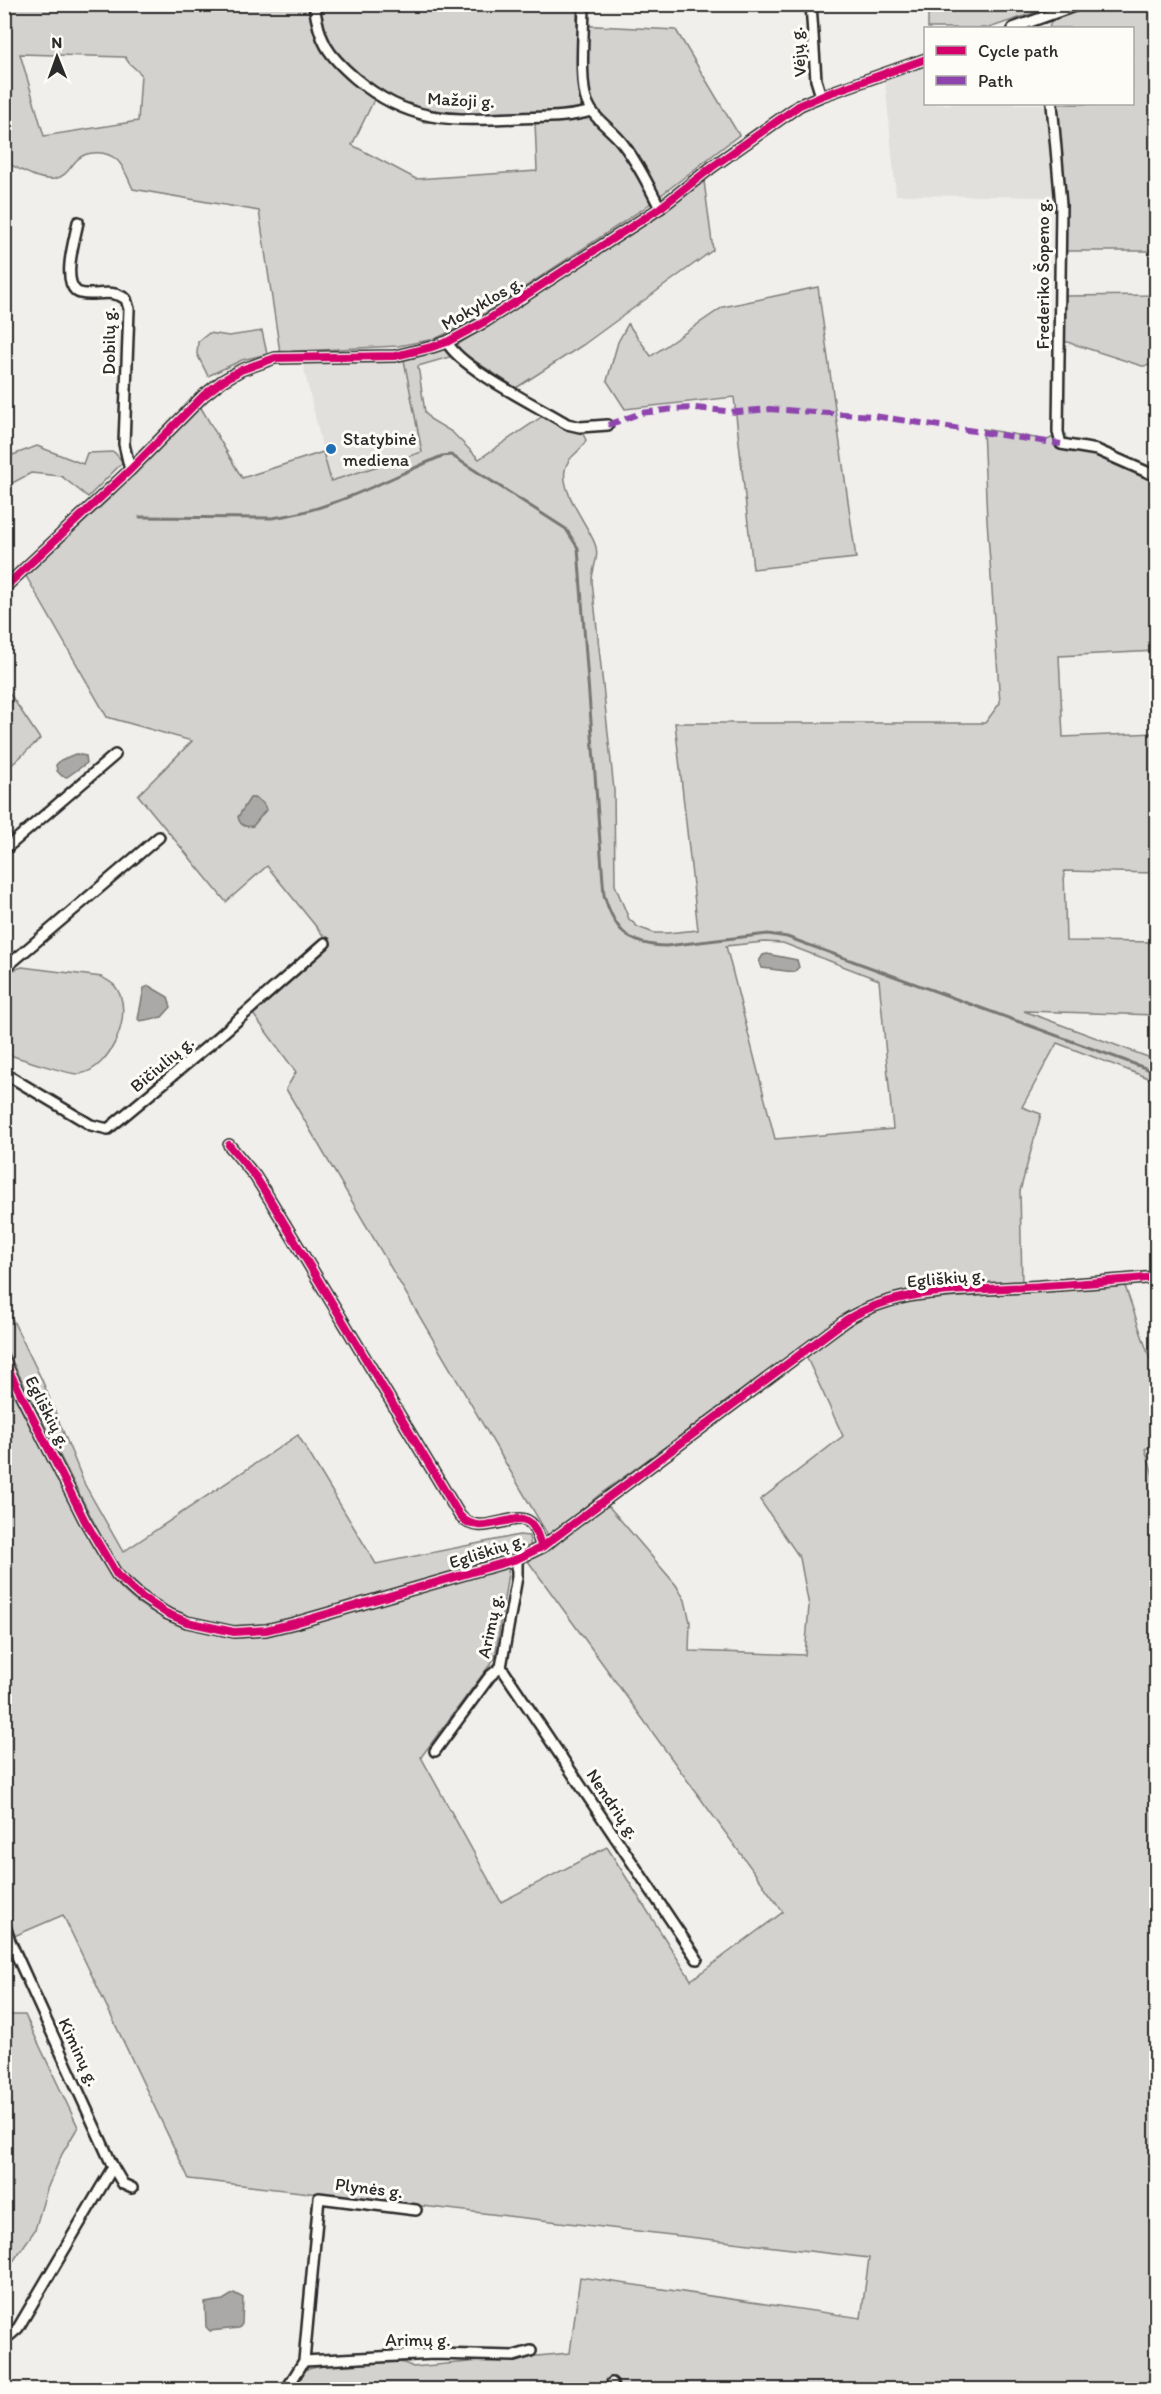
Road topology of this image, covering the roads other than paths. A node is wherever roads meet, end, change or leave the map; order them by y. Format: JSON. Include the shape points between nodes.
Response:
{"nodes":[{"id":1,"x":314,"y":4,"type":"edge"},
{"id":2,"x":584,"y":4,"type":"edge"},
{"id":3,"x":811,"y":4,"type":"edge"},
{"id":4,"x":1080,"y":4,"type":"edge"},
{"id":5,"x":1042,"y":23,"type":"edge"},
{"id":6,"x":1019,"y":27,"type":"edge"},
{"id":7,"x":924,"y":60,"type":"edge"},
{"id":8,"x":821,"y":96,"type":"junction"},
{"id":9,"x":1052,"y":105,"type":"edge"},
{"id":10,"x":591,"y":111,"type":"junction"},
{"id":11,"x":660,"y":208,"type":"junction"},
{"id":12,"x":78,"y":222,"type":"dead end"},
{"id":13,"x":447,"y":342,"type":"junction"},
{"id":14,"x":608,"y":425,"type":"dead end"},
{"id":15,"x":130,"y":470,"type":"junction"},
{"id":16,"x":1156,"y":477,"type":"edge"},
{"id":17,"x":6,"y":581,"type":"edge"},
{"id":18,"x":115,"y":754,"type":"dead end"},
{"id":19,"x":159,"y":837,"type":"dead end"},
{"id":20,"x":4,"y":850,"type":"edge"},
{"id":21,"x":325,"y":944,"type":"dead end"},
{"id":22,"x":4,"y":969,"type":"edge"},
{"id":23,"x":4,"y":1073,"type":"edge"},
{"id":24,"x":229,"y":1145,"type":"dead end"},
{"id":25,"x":1156,"y":1277,"type":"edge"},
{"id":26,"x":4,"y":1361,"type":"edge"},
{"id":27,"x":542,"y":1547,"type":"junction"},
{"id":28,"x":517,"y":1559,"type":"junction"},
{"id":29,"x":501,"y":1666,"type":"junction"},
{"id":30,"x":435,"y":1750,"type":"dead end"},
{"id":31,"x":4,"y":1922,"type":"edge"},
{"id":32,"x":697,"y":1959,"type":"dead end"},
{"id":33,"x":113,"y":2167,"type":"junction"},
{"id":34,"x":132,"y":2188,"type":"dead end"},
{"id":35,"x":416,"y":2210,"type":"dead end"},
{"id":36,"x":4,"y":2336,"type":"edge"},
{"id":37,"x":531,"y":2351,"type":"dead end"},
{"id":38,"x":304,"y":2361,"type":"junction"},
{"id":39,"x":286,"y":2390,"type":"edge"}],
"edges":[{"from":1,"to":10,"type":"street","name":"Mažoji g.","via":[[319,35],[335,60],[381,99],[413,113],[439,118],[496,119]]},
{"from":2,"to":10,"type":"street","via":[[584,92]]},
{"from":3,"to":8,"type":"street","name":"Vėjų g.","via":[[816,80]]},
{"from":4,"to":5,"type":"street"},
{"from":5,"to":6,"type":"street"},
{"from":7,"to":8,"type":"street","name":"Mokyklos g."},
{"from":8,"to":11,"type":"street","name":"Mokyklos g.","via":[[777,121]]},
{"from":9,"to":16,"type":"street","name":"Frederiko Šopeno g.","via":[[1061,205],[1061,444],[1097,450]]},
{"from":10,"to":11,"type":"street","via":[[621,141]]},
{"from":11,"to":13,"type":"street","name":"Mokyklos g."},
{"from":12,"to":15,"type":"street","name":"Dobilų g.","via":[[69,273],[71,283],[84,294],[117,293],[126,298],[129,309],[124,444]]},
{"from":13,"to":14,"type":"street","via":[[455,353],[491,379],[567,424]]},
{"from":13,"to":15,"type":"street","name":"Mokyklos g.","via":[[395,356],[275,358],[241,370],[203,396]]},
{"from":15,"to":17,"type":"street","name":"Mokyklos g."},
{"from":18,"to":20,"type":"street"},
{"from":19,"to":22,"type":"street"},
{"from":21,"to":23,"type":"street","name":"Bičiulių g.","via":[[108,1129],[91,1125]]},
{"from":24,"to":27,"type":"street","via":[[269,1198],[466,1524],[528,1521]]},
{"from":25,"to":27,"type":"street","name":"Egliškių g.","via":[[928,1293],[866,1308]]},
{"from":26,"to":28,"type":"street","name":"Egliškių g.","via":[[85,1521],[117,1575],[157,1607],[187,1622],[234,1632],[266,1630]]},
{"from":27,"to":28,"type":"street","name":"Egliškių g."},
{"from":28,"to":29,"type":"street","name":"Arimų g."},
{"from":29,"to":30,"type":"street","name":"Arimų g."},
{"from":29,"to":32,"type":"street","name":"Nendrių g."},
{"from":31,"to":33,"type":"street","name":"Kiminų g."},
{"from":33,"to":34,"type":"street","name":"Kiminų g.","via":[[123,2184]]},
{"from":33,"to":36,"type":"street","via":[[18,2328]]},
{"from":35,"to":38,"type":"street","name":"Plynės g.","via":[[319,2198]]},
{"from":37,"to":38,"type":"street","name":"Arimų g.","via":[[514,2356],[434,2354]]},
{"from":38,"to":39,"type":"street"}]}
